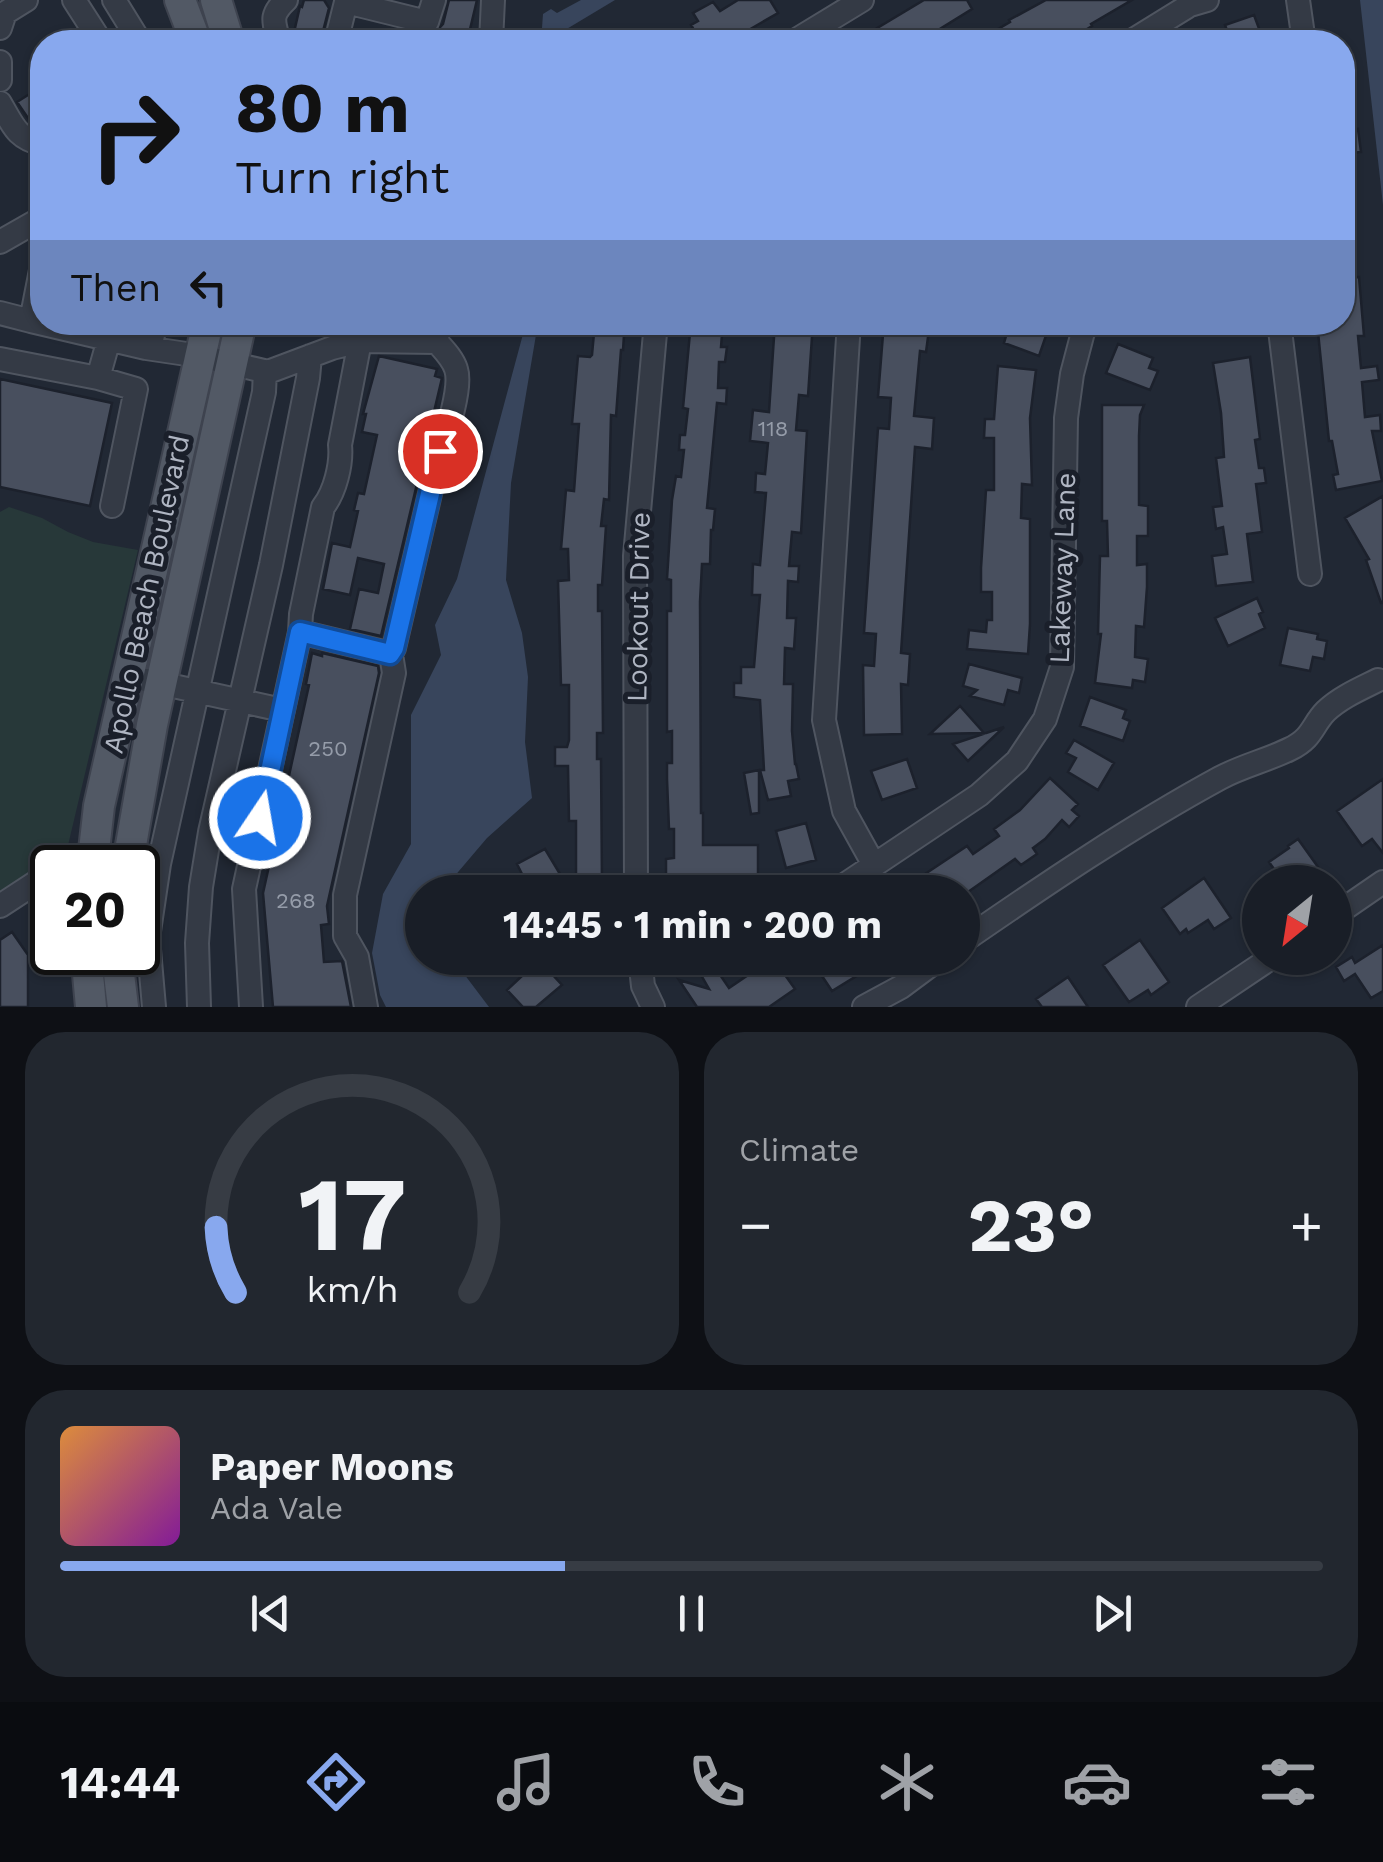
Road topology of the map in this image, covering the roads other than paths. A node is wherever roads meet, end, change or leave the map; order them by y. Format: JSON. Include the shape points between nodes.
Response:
{"nodes":[{"id":1,"x":26,"y":0,"type":"edge"},
{"id":2,"x":74,"y":0,"type":"edge"},
{"id":3,"x":114,"y":0,"type":"edge"},
{"id":4,"x":180,"y":0,"type":"edge"},
{"id":5,"x":216,"y":0,"type":"edge"},
{"id":6,"x":286,"y":0,"type":"edge"},
{"id":7,"x":434,"y":0,"type":"edge"},
{"id":8,"x":492,"y":0,"type":"edge"},
{"id":9,"x":862,"y":0,"type":"edge"},
{"id":10,"x":1207,"y":0,"type":"edge"},
{"id":11,"x":1298,"y":0,"type":"edge"},
{"id":12,"x":0,"y":28,"type":"edge"},
{"id":13,"x":93,"y":30,"type":"edge"},
{"id":14,"x":133,"y":30,"type":"edge"},
{"id":15,"x":191,"y":30,"type":"edge"},
{"id":16,"x":226,"y":30,"type":"edge"},
{"id":17,"x":275,"y":30,"type":"edge"},
{"id":18,"x":339,"y":30,"type":"edge"},
{"id":19,"x":491,"y":30,"type":"edge"},
{"id":20,"x":813,"y":30,"type":"edge"},
{"id":21,"x":1149,"y":30,"type":"edge"},
{"id":22,"x":1302,"y":30,"type":"edge"},
{"id":23,"x":0,"y":62,"type":"edge"},
{"id":24,"x":0,"y":80,"type":"edge"},
{"id":25,"x":0,"y":103,"type":"edge"},
{"id":26,"x":30,"y":141,"type":"edge"},
{"id":27,"x":30,"y":225,"type":"edge"},
{"id":28,"x":0,"y":242,"type":"edge"},
{"id":29,"x":0,"y":313,"type":"edge"},
{"id":30,"x":30,"y":321,"type":"edge"},
{"id":31,"x":92,"y":335,"type":"edge"},
{"id":32,"x":153,"y":335,"type":"edge"},
{"id":33,"x":205,"y":335,"type":"edge"},
{"id":34,"x":237,"y":335,"type":"edge"},
{"id":35,"x":384,"y":335,"type":"edge"},
{"id":36,"x":440,"y":335,"type":"edge"},
{"id":37,"x":655,"y":335,"type":"edge"},
{"id":38,"x":848,"y":335,"type":"edge"},
{"id":39,"x":1083,"y":335,"type":"edge"},
{"id":40,"x":1281,"y":335,"type":"edge"},
{"id":41,"x":109,"y":339,"type":"junction"},
{"id":42,"x":360,"y":341,"type":"junction"},
{"id":43,"x":150,"y":348,"type":"junction"},
{"id":44,"x":200,"y":356,"type":"junction"},
{"id":45,"x":310,"y":356,"type":"junction"},
{"id":46,"x":0,"y":359,"type":"edge"},
{"id":47,"x":232,"y":363,"type":"junction"},
{"id":48,"x":265,"y":371,"type":"junction"},
{"id":49,"x":98,"y":378,"type":"junction"},
{"id":50,"x":112,"y":506,"type":"dead end"},
{"id":51,"x":1310,"y":574,"type":"dead end"},
{"id":52,"x":300,"y":632,"type":"junction"},
{"id":53,"x":390,"y":654,"type":"junction"},
{"id":54,"x":128,"y":677,"type":"junction"},
{"id":55,"x":1378,"y":680,"type":"dead end"},
{"id":56,"x":162,"y":682,"type":"junction"},
{"id":57,"x":198,"y":690,"type":"junction"},
{"id":58,"x":240,"y":700,"type":"junction"},
{"id":59,"x":282,"y":710,"type":"junction"},
{"id":60,"x":90,"y":845,"type":"edge"},
{"id":61,"x":130,"y":845,"type":"edge"},
{"id":62,"x":874,"y":865,"type":"junction"},
{"id":63,"x":636,"y":875,"type":"edge"},
{"id":64,"x":859,"y":875,"type":"edge"},
{"id":65,"x":1383,"y":882,"type":"edge"},
{"id":66,"x":30,"y":886,"type":"edge"},
{"id":67,"x":1352,"y":903,"type":"edge"},
{"id":68,"x":0,"y":906,"type":"edge"},
{"id":69,"x":980,"y":930,"type":"edge"},
{"id":70,"x":89,"y":975,"type":"edge"},
{"id":71,"x":118,"y":975,"type":"edge"},
{"id":72,"x":642,"y":975,"type":"edge"},
{"id":73,"x":916,"y":975,"type":"edge"},
{"id":74,"x":1246,"y":975,"type":"edge"},
{"id":75,"x":92,"y":1007,"type":"edge"},
{"id":76,"x":123,"y":1007,"type":"edge"},
{"id":77,"x":154,"y":1007,"type":"edge"},
{"id":78,"x":199,"y":1007,"type":"edge"},
{"id":79,"x":251,"y":1007,"type":"edge"},
{"id":80,"x":366,"y":1007,"type":"edge"},
{"id":81,"x":653,"y":1007,"type":"edge"},
{"id":82,"x":864,"y":1007,"type":"edge"},
{"id":83,"x":1198,"y":1007,"type":"edge"}],
"edges":[{"from":1,"to":12,"type":"street","via":[[5,13]]},
{"from":2,"to":13,"type":"street"},
{"from":3,"to":14,"type":"street"},
{"from":4,"to":15,"type":"main road"},
{"from":5,"to":16,"type":"main road"},
{"from":6,"to":17,"type":"street","via":[[277,8]]},
{"from":7,"to":18,"type":"street","via":[[427,22],[346,2]]},
{"from":8,"to":19,"type":"street"},
{"from":9,"to":20,"type":"street"},
{"from":10,"to":21,"type":"street"},
{"from":11,"to":22,"type":"street"},
{"from":23,"to":24,"type":"street"},
{"from":25,"to":26,"type":"street"},
{"from":27,"to":28,"type":"street"},
{"from":29,"to":30,"type":"street"},
{"from":31,"to":41,"type":"street"},
{"from":32,"to":43,"type":"street"},
{"from":33,"to":44,"type":"main road","name":"Apollo Beach Boulevard"},
{"from":34,"to":47,"type":"main road","name":"Apollo Beach Boulevard"},
{"from":35,"to":42,"type":"street"},
{"from":36,"to":53,"type":"street","via":[[458,373],[450,426]]},
{"from":37,"to":63,"type":"street","name":"Lookout Drive","via":[[635,556]]},
{"from":38,"to":62,"type":"street","via":[[824,720],[844,811]]},
{"from":39,"to":62,"type":"street","name":"Lakeway Lane","via":[[1066,418],[1062,667],[1045,719],[1018,762]]},
{"from":40,"to":51,"type":"street"},
{"from":41,"to":43,"type":"street"},
{"from":41,"to":49,"type":"street"},
{"from":42,"to":45,"type":"street"},
{"from":42,"to":52,"type":"street"},
{"from":43,"to":44,"type":"street"},
{"from":44,"to":47,"type":"street"},
{"from":44,"to":54,"type":"main road","name":"Apollo Beach Boulevard"},
{"from":45,"to":48,"type":"street"},
{"from":45,"to":58,"type":"street"},
{"from":46,"to":49,"type":"street"},
{"from":47,"to":48,"type":"street"},
{"from":47,"to":56,"type":"main road","name":"Apollo Beach Boulevard"},
{"from":48,"to":57,"type":"street"},
{"from":49,"to":50,"type":"street","via":[[136,389]]},
{"from":52,"to":53,"type":"street"},
{"from":52,"to":59,"type":"street"},
{"from":53,"to":80,"type":"street","via":[[394,673],[346,895],[346,936]]},
{"from":54,"to":56,"type":"street"},
{"from":54,"to":60,"type":"main road","name":"Apollo Beach Boulevard"},
{"from":55,"to":69,"type":"street","via":[[1323,714],[1290,750],[1224,776],[1145,821]]},
{"from":56,"to":57,"type":"street"},
{"from":56,"to":61,"type":"main road","name":"Apollo Beach Boulevard"},
{"from":57,"to":58,"type":"street"},
{"from":57,"to":77,"type":"street","via":[[148,938]]},
{"from":58,"to":59,"type":"street"},
{"from":58,"to":78,"type":"street","via":[[202,887]]},
{"from":59,"to":79,"type":"street","via":[[244,889]]},
{"from":62,"to":64,"type":"street","name":"Lakeway Lane"},
{"from":65,"to":67,"type":"street"},
{"from":66,"to":68,"type":"street"},
{"from":70,"to":75,"type":"main road"},
{"from":71,"to":76,"type":"main road"},
{"from":72,"to":81,"type":"street"},
{"from":73,"to":82,"type":"street"},
{"from":74,"to":83,"type":"street"}]}
